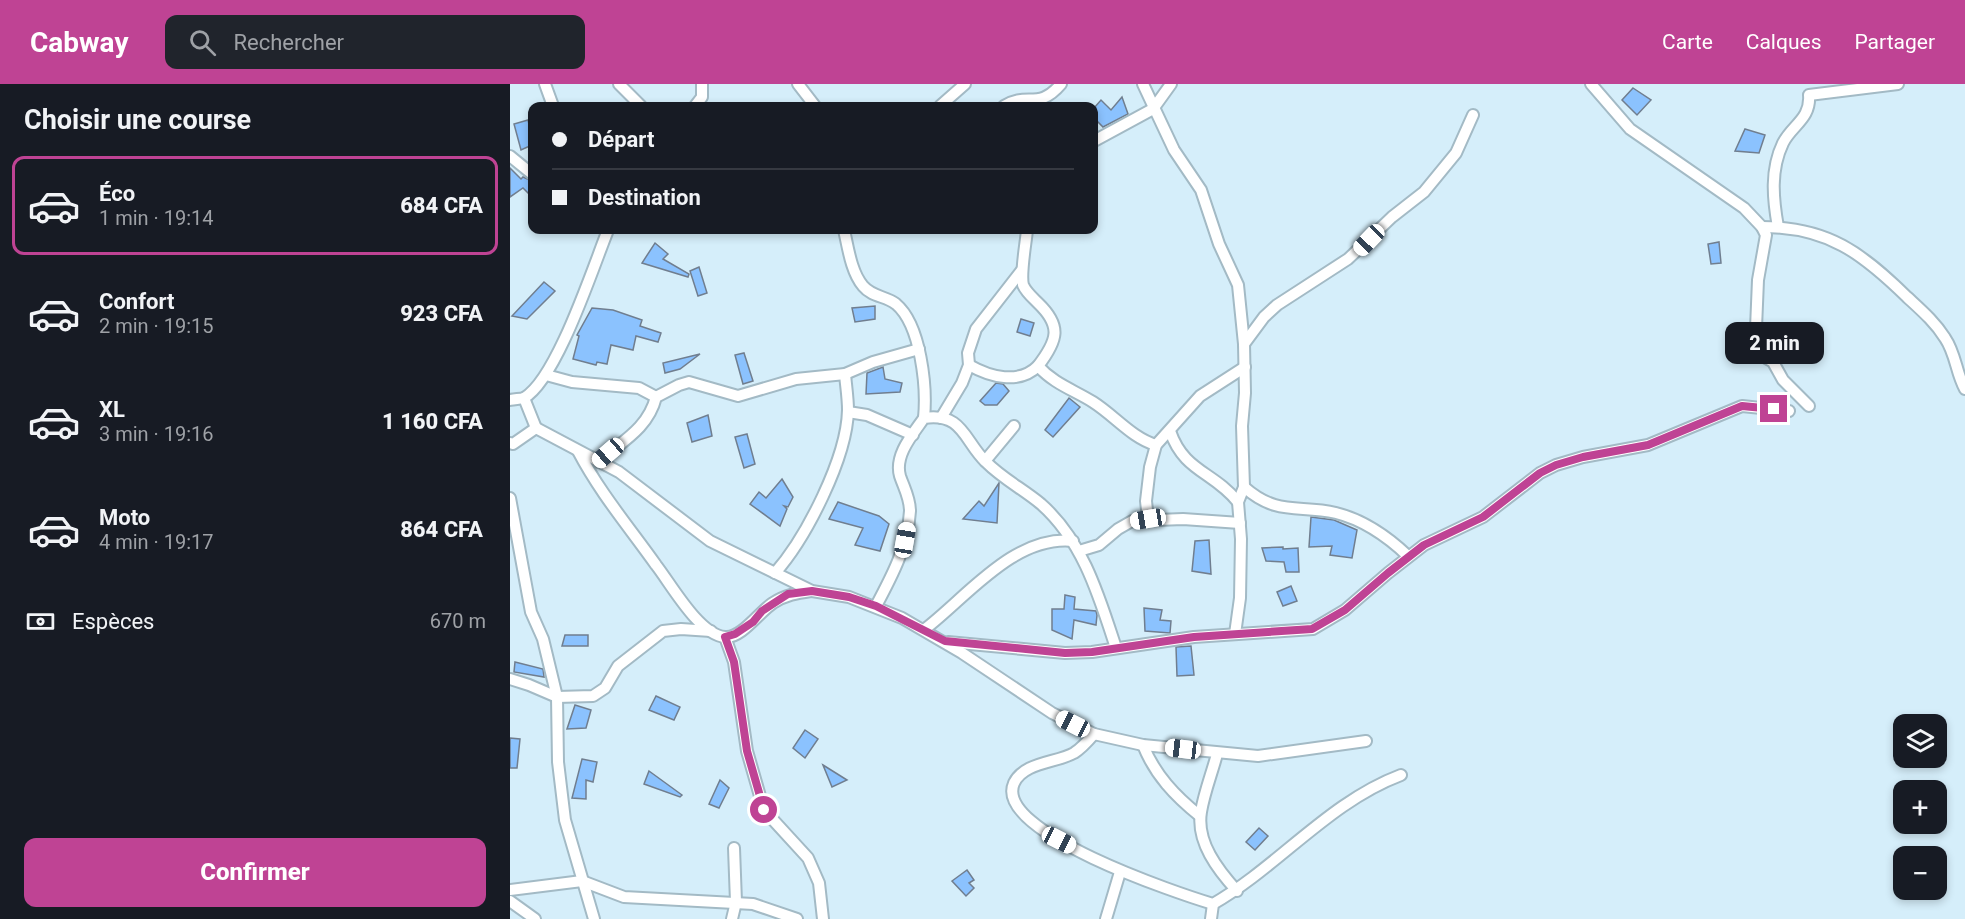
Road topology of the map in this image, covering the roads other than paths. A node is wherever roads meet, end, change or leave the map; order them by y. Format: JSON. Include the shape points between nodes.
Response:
{"nodes":[{"id":1,"x":546,"y":84,"type":"edge"},
{"id":2,"x":619,"y":84,"type":"edge"},
{"id":3,"x":702,"y":84,"type":"edge"},
{"id":4,"x":798,"y":84,"type":"edge"},
{"id":5,"x":965,"y":84,"type":"edge"},
{"id":6,"x":1061,"y":84,"type":"edge"},
{"id":7,"x":1143,"y":84,"type":"edge"},
{"id":8,"x":1171,"y":84,"type":"edge"},
{"id":9,"x":1591,"y":84,"type":"edge"},
{"id":10,"x":1898,"y":84,"type":"edge"},
{"id":11,"x":552,"y":102,"type":"edge"},
{"id":12,"x":637,"y":102,"type":"edge"},
{"id":13,"x":698,"y":102,"type":"edge"},
{"id":14,"x":812,"y":102,"type":"edge"},
{"id":15,"x":945,"y":102,"type":"edge"},
{"id":16,"x":1012,"y":102,"type":"edge"},
{"id":17,"x":1033,"y":102,"type":"edge"},
{"id":18,"x":1033,"y":102,"type":"edge"},
{"id":19,"x":1153,"y":109,"type":"junction"},
{"id":20,"x":1473,"y":115,"type":"dead end"},
{"id":21,"x":1098,"y":139,"type":"edge"},
{"id":22,"x":510,"y":156,"type":"edge"},
{"id":23,"x":528,"y":171,"type":"edge"},
{"id":24,"x":1762,"y":227,"type":"junction"},
{"id":25,"x":1778,"y":227,"type":"junction"},
{"id":26,"x":606,"y":234,"type":"edge"},
{"id":27,"x":845,"y":234,"type":"edge"},
{"id":28,"x":1026,"y":234,"type":"edge"},
{"id":29,"x":1022,"y":270,"type":"junction"},
{"id":30,"x":1244,"y":344,"type":"junction"},
{"id":31,"x":919,"y":349,"type":"junction"},
{"id":32,"x":969,"y":364,"type":"junction"},
{"id":33,"x":1038,"y":366,"type":"junction"},
{"id":34,"x":1245,"y":366,"type":"junction"},
{"id":35,"x":845,"y":374,"type":"junction"},
{"id":36,"x":546,"y":375,"type":"junction"},
{"id":37,"x":1965,"y":389,"type":"edge"},
{"id":38,"x":656,"y":397,"type":"junction"},
{"id":39,"x":524,"y":398,"type":"junction"},
{"id":40,"x":510,"y":400,"type":"edge"},
{"id":41,"x":1809,"y":406,"type":"dead end"},
{"id":42,"x":1789,"y":411,"type":"dead end"},
{"id":43,"x":848,"y":412,"type":"junction"},
{"id":44,"x":924,"y":418,"type":"junction"},
{"id":45,"x":941,"y":418,"type":"junction"},
{"id":46,"x":1014,"y":426,"type":"dead end"},
{"id":47,"x":536,"y":428,"type":"junction"},
{"id":48,"x":1170,"y":431,"type":"junction"},
{"id":49,"x":913,"y":435,"type":"junction"},
{"id":50,"x":1156,"y":445,"type":"junction"},
{"id":51,"x":511,"y":447,"type":"edge"},
{"id":52,"x":578,"y":452,"type":"junction"},
{"id":53,"x":985,"y":461,"type":"junction"},
{"id":54,"x":598,"y":462,"type":"junction"},
{"id":55,"x":1244,"y":487,"type":"junction"},
{"id":56,"x":510,"y":498,"type":"edge"},
{"id":57,"x":1238,"y":502,"type":"junction"},
{"id":58,"x":1148,"y":519,"type":"junction"},
{"id":59,"x":1240,"y":523,"type":"junction"},
{"id":60,"x":1076,"y":546,"type":"junction"},
{"id":61,"x":1408,"y":556,"type":"junction"},
{"id":62,"x":775,"y":573,"type":"junction"},
{"id":63,"x":812,"y":591,"type":"junction"},
{"id":64,"x":876,"y":606,"type":"junction"},
{"id":65,"x":925,"y":629,"type":"junction"},
{"id":66,"x":711,"y":631,"type":"junction"},
{"id":67,"x":1235,"y":634,"type":"junction"},
{"id":68,"x":725,"y":637,"type":"junction"},
{"id":69,"x":945,"y":641,"type":"junction"},
{"id":70,"x":1116,"y":648,"type":"junction"},
{"id":71,"x":510,"y":679,"type":"edge"},
{"id":72,"x":557,"y":697,"type":"junction"},
{"id":73,"x":1094,"y":734,"type":"junction"},
{"id":74,"x":1366,"y":741,"type":"dead end"},
{"id":75,"x":1143,"y":745,"type":"junction"},
{"id":76,"x":1217,"y":754,"type":"junction"},
{"id":77,"x":1401,"y":775,"type":"dead end"},
{"id":78,"x":1200,"y":816,"type":"junction"},
{"id":79,"x":734,"y":848,"type":"dead end"},
{"id":80,"x":1120,"y":872,"type":"junction"},
{"id":81,"x":582,"y":881,"type":"junction"},
{"id":82,"x":510,"y":890,"type":"edge"},
{"id":83,"x":1237,"y":891,"type":"junction"},
{"id":84,"x":510,"y":901,"type":"edge"},
{"id":85,"x":736,"y":902,"type":"junction"},
{"id":86,"x":1213,"y":904,"type":"junction"},
{"id":87,"x":535,"y":919,"type":"edge"},
{"id":88,"x":594,"y":919,"type":"edge"},
{"id":89,"x":732,"y":919,"type":"edge"},
{"id":90,"x":797,"y":919,"type":"edge"},
{"id":91,"x":823,"y":919,"type":"edge"},
{"id":92,"x":1106,"y":919,"type":"edge"},
{"id":93,"x":1211,"y":919,"type":"edge"}],
"edges":[{"from":1,"to":11,"type":"street"},
{"from":2,"to":12,"type":"street"},
{"from":3,"to":13,"type":"street"},
{"from":4,"to":14,"type":"street"},
{"from":5,"to":15,"type":"street"},
{"from":6,"to":17,"type":"street","via":[[1045,99]]},
{"from":7,"to":19,"type":"street"},
{"from":8,"to":19,"type":"street"},
{"from":9,"to":24,"type":"street","via":[[1630,129],[1744,208]]},
{"from":10,"to":25,"type":"street","via":[[1809,95],[1808,112],[1784,141],[1772,180]]},
{"from":16,"to":18,"type":"street"},
{"from":19,"to":21,"type":"street"},
{"from":19,"to":30,"type":"street","via":[[1207,204],[1219,244],[1238,285]]},
{"from":20,"to":30,"type":"street","via":[[1456,153],[1424,192],[1348,259],[1277,305]]},
{"from":22,"to":23,"type":"street"},
{"from":24,"to":25,"type":"street"},
{"from":24,"to":41,"type":"street","via":[[1766,236],[1758,280],[1755,352],[1773,363],[1783,380]]},
{"from":25,"to":37,"type":"street","via":[[1792,227],[1844,246],[1882,272],[1945,338]]},
{"from":26,"to":36,"type":"street"},
{"from":27,"to":31,"type":"street","via":[[856,275],[863,286],[898,306]]},
{"from":28,"to":29,"type":"street"},
{"from":29,"to":32,"type":"street","via":[[976,329],[968,353]]},
{"from":29,"to":33,"type":"street","via":[[1025,290],[1054,322],[1051,347]]},
{"from":30,"to":34,"type":"street"},
{"from":31,"to":35,"type":"street"},
{"from":31,"to":44,"type":"street"},
{"from":32,"to":33,"type":"street","via":[[988,374],[1009,377],[1024,375]]},
{"from":32,"to":45,"type":"street"},
{"from":33,"to":50,"type":"street","via":[[1054,381],[1092,401]]},
{"from":34,"to":48,"type":"street","via":[[1200,396]]},
{"from":34,"to":55,"type":"street"},
{"from":35,"to":38,"type":"street","via":[[796,379],[738,396],[689,382]]},
{"from":35,"to":43,"type":"street"},
{"from":36,"to":38,"type":"street","via":[[572,382],[639,388]]},
{"from":36,"to":39,"type":"street"},
{"from":38,"to":54,"type":"street","via":[[653,411],[636,433]]},
{"from":39,"to":40,"type":"street"},
{"from":39,"to":47,"type":"street"},
{"from":42,"to":61,"type":"street","via":[[1742,406],[1648,445],[1556,465],[1483,517]]},
{"from":43,"to":49,"type":"street","via":[[867,415]]},
{"from":43,"to":62,"type":"street","via":[[838,453],[815,512],[801,539]]},
{"from":44,"to":45,"type":"street"},
{"from":44,"to":49,"type":"street"},
{"from":45,"to":53,"type":"street","via":[[963,430]]},
{"from":46,"to":53,"type":"street"},
{"from":47,"to":51,"type":"street"},
{"from":47,"to":52,"type":"street"},
{"from":48,"to":50,"type":"street"},
{"from":48,"to":57,"type":"street","via":[[1187,462],[1228,490]]},
{"from":49,"to":64,"type":"street","via":[[899,462],[910,510],[905,540],[894,573]]},
{"from":50,"to":58,"type":"street","via":[[1146,501]]},
{"from":52,"to":54,"type":"street"},
{"from":52,"to":66,"type":"street","via":[[618,517],[682,602]]},
{"from":53,"to":60,"type":"street","via":[[1040,504]]},
{"from":54,"to":62,"type":"street","via":[[627,478],[710,541]]},
{"from":55,"to":57,"type":"street"},
{"from":55,"to":61,"type":"street","via":[[1274,506],[1353,519],[1387,537]]},
{"from":56,"to":72,"type":"street","via":[[531,612],[543,639]]},
{"from":57,"to":59,"type":"street"},
{"from":58,"to":59,"type":"street"},
{"from":58,"to":60,"type":"street","via":[[1124,525],[1099,545]]},
{"from":59,"to":67,"type":"street"},
{"from":60,"to":65,"type":"street","via":[[1053,541],[1009,561],[978,582]]},
{"from":60,"to":70,"type":"street"},
{"from":61,"to":67,"type":"street","via":[[1326,623],[1302,631]]},
{"from":62,"to":63,"type":"street"},
{"from":63,"to":64,"type":"street"},
{"from":63,"to":68,"type":"street","via":[[788,594],[753,622]]},
{"from":64,"to":65,"type":"street"},
{"from":65,"to":69,"type":"street"},
{"from":66,"to":68,"type":"street"},
{"from":66,"to":72,"type":"street","via":[[663,631],[618,666],[599,694]]},
{"from":67,"to":70,"type":"street"},
{"from":68,"to":91,"type":"street","via":[[734,662],[747,751],[764,810],[808,858],[819,883]]},
{"from":69,"to":70,"type":"street","via":[[1065,653]]},
{"from":69,"to":73,"type":"street","via":[[1052,713]]},
{"from":71,"to":72,"type":"street"},
{"from":72,"to":81,"type":"street","via":[[558,762],[565,820]]},
{"from":73,"to":75,"type":"street"},
{"from":73,"to":80,"type":"street","via":[[1072,754],[1022,774],[1012,793],[1015,804],[1033,823]]},
{"from":74,"to":76,"type":"street","via":[[1258,756]]},
{"from":75,"to":76,"type":"street"},
{"from":75,"to":78,"type":"street","via":[[1163,782]]},
{"from":76,"to":78,"type":"street"},
{"from":77,"to":83,"type":"street","via":[[1348,803]]},
{"from":78,"to":83,"type":"street","via":[[1211,857]]},
{"from":79,"to":85,"type":"street"},
{"from":80,"to":86,"type":"street"},
{"from":80,"to":92,"type":"street"},
{"from":81,"to":82,"type":"street"},
{"from":81,"to":85,"type":"street","via":[[633,898]]},
{"from":81,"to":88,"type":"street"},
{"from":83,"to":86,"type":"street"},
{"from":84,"to":87,"type":"street"},
{"from":85,"to":89,"type":"street"},
{"from":85,"to":90,"type":"street"},
{"from":86,"to":93,"type":"street"}]}
